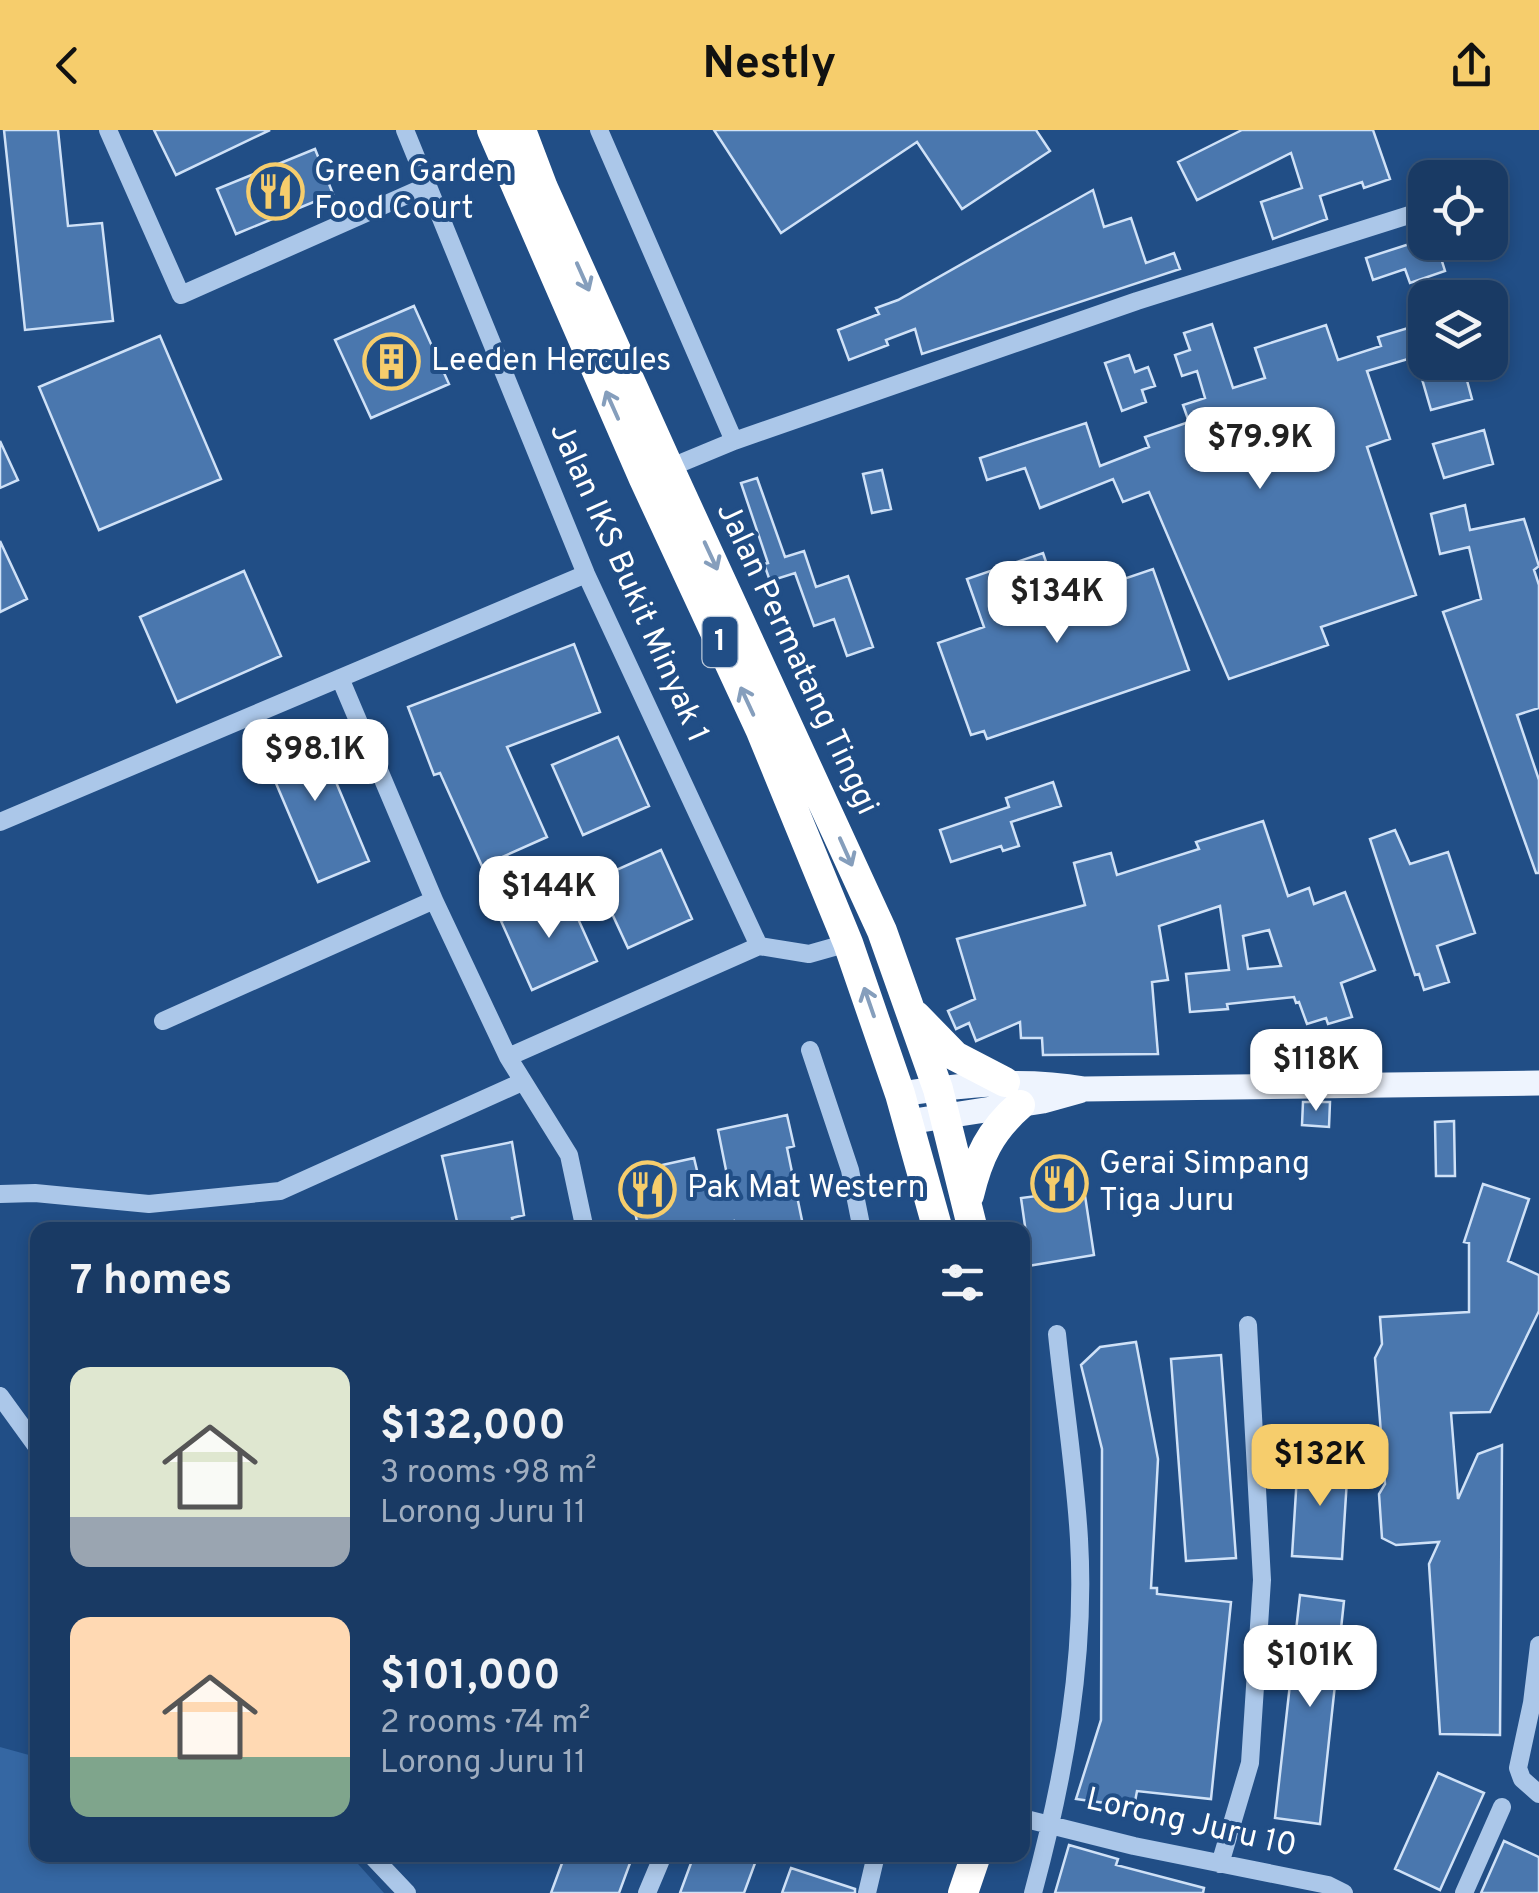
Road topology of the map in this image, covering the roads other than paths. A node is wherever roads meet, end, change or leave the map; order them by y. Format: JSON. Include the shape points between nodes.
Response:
{"nodes":[{"id":1,"x":108,"y":130,"type":"edge"},
{"id":2,"x":405,"y":130,"type":"edge"},
{"id":3,"x":492,"y":130,"type":"edge"},
{"id":4,"x":521,"y":130,"type":"edge"},
{"id":5,"x":599,"y":130,"type":"edge"},
{"id":6,"x":428,"y":186,"type":"junction"},
{"id":7,"x":1408,"y":215,"type":"edge"},
{"id":8,"x":734,"y":441,"type":"junction"},
{"id":9,"x":657,"y":473,"type":"junction"},
{"id":10,"x":586,"y":574,"type":"junction"},
{"id":11,"x":340,"y":678,"type":"junction"},
{"id":12,"x":0,"y":822,"type":"edge"},
{"id":13,"x":434,"y":900,"type":"junction"},
{"id":14,"x":848,"y":943,"type":"junction"},
{"id":15,"x":758,"y":946,"type":"junction"},
{"id":16,"x":907,"y":1006,"type":"junction"},
{"id":17,"x":163,"y":1020,"type":"dead end"},
{"id":18,"x":810,"y":1050,"type":"dead end"},
{"id":19,"x":508,"y":1057,"type":"junction"},
{"id":20,"x":522,"y":1082,"type":"junction"},
{"id":21,"x":1539,"y":1083,"type":"edge"},
{"id":22,"x":1013,"y":1094,"type":"junction"},
{"id":23,"x":941,"y":1102,"type":"junction"},
{"id":24,"x":904,"y":1108,"type":"junction"},
{"id":25,"x":0,"y":1194,"type":"edge"},
{"id":26,"x":970,"y":1216,"type":"edge"},
{"id":27,"x":584,"y":1222,"type":"edge"},
{"id":28,"x":860,"y":1222,"type":"edge"},
{"id":29,"x":936,"y":1222,"type":"edge"},
{"id":30,"x":1248,"y":1325,"type":"dead end"},
{"id":31,"x":1057,"y":1334,"type":"dead end"},
{"id":32,"x":0,"y":1396,"type":"edge"},
{"id":33,"x":30,"y":1437,"type":"edge"},
{"id":34,"x":1539,"y":1646,"type":"edge"},
{"id":35,"x":1539,"y":1794,"type":"edge"},
{"id":36,"x":1502,"y":1807,"type":"dead end"},
{"id":37,"x":1030,"y":1820,"type":"edge"},
{"id":38,"x":1052,"y":1824,"type":"junction"},
{"id":39,"x":378,"y":1862,"type":"edge"},
{"id":40,"x":661,"y":1862,"type":"edge"},
{"id":41,"x":874,"y":1862,"type":"edge"},
{"id":42,"x":973,"y":1862,"type":"edge"},
{"id":43,"x":1220,"y":1864,"type":"junction"},
{"id":44,"x":407,"y":1893,"type":"edge"},
{"id":45,"x":647,"y":1893,"type":"edge"},
{"id":46,"x":867,"y":1893,"type":"edge"},
{"id":47,"x":962,"y":1893,"type":"edge"},
{"id":48,"x":1033,"y":1893,"type":"edge"},
{"id":49,"x":1344,"y":1893,"type":"edge"},
{"id":50,"x":1464,"y":1893,"type":"edge"}],
"edges":[{"from":1,"to":6,"type":"street","via":[[181,295]]},
{"from":2,"to":6,"type":"street","name":"Jalan IKS Bukit Minyak 1"},
{"from":9,"to":3,"type":"highway","name":"Jalan Permatang Tinggi","number":"1","one_way":true},
{"from":4,"to":9,"type":"highway","name":"Jalan Permatang Tinggi","number":"1","one_way":true},
{"from":5,"to":8,"type":"street"},
{"from":6,"to":10,"type":"street","name":"Jalan IKS Bukit Minyak 1"},
{"from":7,"to":8,"type":"street"},
{"from":8,"to":9,"type":"street"},
{"from":14,"to":9,"type":"highway","name":"Jalan Permatang Tinggi","number":"1","one_way":true},
{"from":9,"to":16,"type":"highway","name":"Jalan Permatang Tinggi","number":"1","one_way":true,"via":[[882,931]]},
{"from":10,"to":11,"type":"street"},
{"from":10,"to":15,"type":"street","name":"Jalan IKS Bukit Minyak 1"},
{"from":11,"to":12,"type":"street"},
{"from":11,"to":13,"type":"street"},
{"from":13,"to":17,"type":"street"},
{"from":13,"to":19,"type":"street"},
{"from":14,"to":15,"type":"street","via":[[809,954]]},
{"from":24,"to":14,"type":"highway","name":"Jalan Permatang Tinggi","number":"1","one_way":true},
{"from":15,"to":19,"type":"street"},
{"from":16,"to":22,"type":"highway","via":[[956,1056]]},
{"from":16,"to":23,"type":"highway","name":"Jalan Permatang Tinggi","number":"1"},
{"from":18,"to":28,"type":"street"},
{"from":19,"to":20,"type":"street"},
{"from":20,"to":25,"type":"street","via":[[280,1191],[149,1204]]},
{"from":20,"to":27,"type":"street","via":[[570,1155]]},
{"from":21,"to":22,"type":"main road","via":[[1084,1089],[1040,1082]]},
{"from":22,"to":23,"type":"main road"},
{"from":22,"to":26,"type":"highway","via":[[977,1161]]},
{"from":23,"to":24,"type":"main road"},
{"from":23,"to":26,"type":"highway","name":"Jalan Permatang Tinggi","number":"1"},
{"from":24,"to":29,"type":"highway","name":"Jalan Permatang Tinggi","number":"1"},
{"from":30,"to":43,"type":"street","via":[[1262,1580],[1250,1762]]},
{"from":31,"to":38,"type":"street","via":[[1080,1578],[1074,1700]]},
{"from":32,"to":33,"type":"street"},
{"from":34,"to":35,"type":"street","via":[[1518,1768]]},
{"from":36,"to":50,"type":"street"},
{"from":37,"to":38,"type":"street","name":"Lorong Juru 10"},
{"from":38,"to":43,"type":"street","name":"Lorong Juru 10"},
{"from":38,"to":48,"type":"street"},
{"from":39,"to":44,"type":"street"},
{"from":40,"to":45,"type":"street"},
{"from":41,"to":46,"type":"street"},
{"from":42,"to":47,"type":"highway"},
{"from":43,"to":49,"type":"street","name":"Lorong Juru 10"}]}
